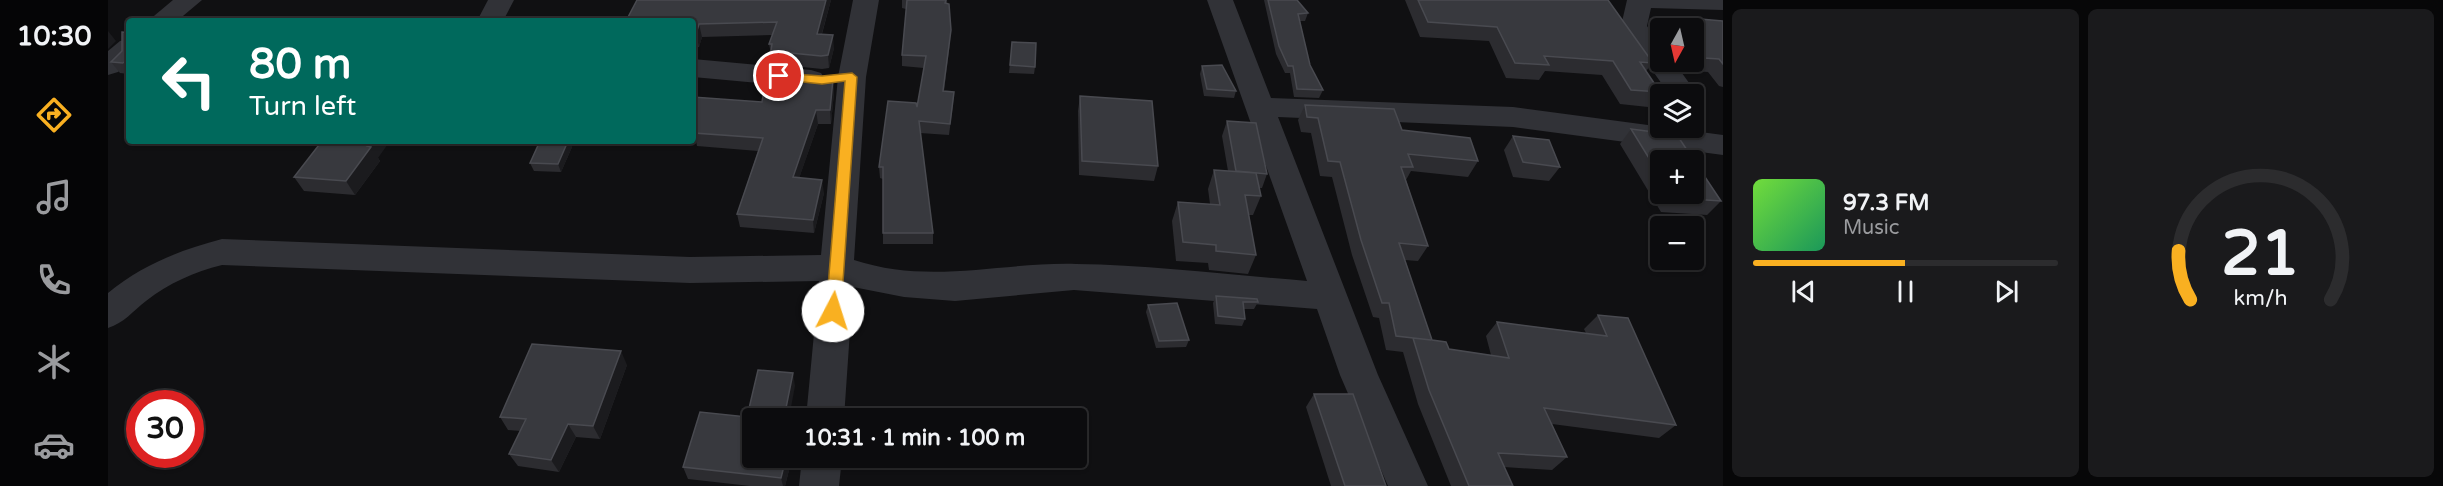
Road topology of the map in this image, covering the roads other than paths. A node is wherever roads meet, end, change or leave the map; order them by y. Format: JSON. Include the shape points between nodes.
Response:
{"nodes":[{"id":1,"x":189,"y":0,"type":"edge"},
{"id":2,"x":501,"y":0,"type":"edge"},
{"id":3,"x":866,"y":0,"type":"edge"},
{"id":4,"x":1220,"y":0,"type":"edge"},
{"id":5,"x":1641,"y":0,"type":"edge"},
{"id":6,"x":1723,"y":2,"type":"edge"},
{"id":7,"x":165,"y":18,"type":"edge"},
{"id":8,"x":492,"y":18,"type":"edge"},
{"id":9,"x":126,"y":50,"type":"edge"},
{"id":10,"x":108,"y":66,"type":"edge"},
{"id":11,"x":696,"y":68,"type":"edge"},
{"id":12,"x":852,"y":77,"type":"junction"},
{"id":13,"x":1676,"y":84,"type":"edge"},
{"id":14,"x":1258,"y":107,"type":"junction"},
{"id":15,"x":1704,"y":122,"type":"edge"},
{"id":16,"x":1722,"y":146,"type":"edge"},
{"id":17,"x":837,"y":268,"type":"junction"},
{"id":18,"x":1330,"y":296,"type":"junction"},
{"id":19,"x":108,"y":314,"type":"edge"},
{"id":20,"x":826,"y":408,"type":"edge"},
{"id":21,"x":821,"y":468,"type":"edge"},
{"id":22,"x":819,"y":486,"type":"edge"},
{"id":23,"x":1408,"y":486,"type":"edge"}],
"edges":[{"from":1,"to":7,"type":"street"},
{"from":2,"to":8,"type":"street"},
{"from":3,"to":12,"type":"street"},
{"from":4,"to":14,"type":"street"},
{"from":5,"to":6,"type":"street"},
{"from":5,"to":13,"type":"street","via":[[1634,26]]},
{"from":9,"to":10,"type":"street"},
{"from":11,"to":12,"type":"street","via":[[822,80]]},
{"from":12,"to":17,"type":"street"},
{"from":14,"to":16,"type":"street","via":[[1513,117]]},
{"from":14,"to":18,"type":"street"},
{"from":15,"to":16,"type":"street"},
{"from":17,"to":18,"type":"street","via":[[904,284],[955,287],[1074,277]]},
{"from":17,"to":19,"type":"street","via":[[690,270],[222,252],[184,261],[142,283]]},
{"from":17,"to":20,"type":"street"},
{"from":18,"to":23,"type":"street","via":[[1359,375]]},
{"from":21,"to":22,"type":"street"}]}
